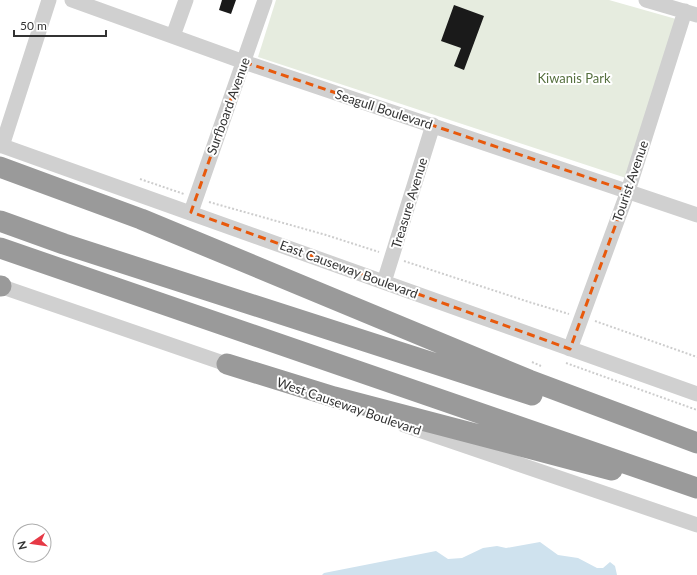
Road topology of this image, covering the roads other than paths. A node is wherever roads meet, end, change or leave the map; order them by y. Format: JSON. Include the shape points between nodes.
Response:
{"nodes":[{"id":1,"x":49,"y":0,"type":"edge"},
{"id":2,"x":72,"y":0,"type":"edge"},
{"id":3,"x":186,"y":0,"type":"edge"},
{"id":4,"x":265,"y":0,"type":"edge"},
{"id":5,"x":646,"y":0,"type":"edge"},
{"id":6,"x":691,"y":13,"type":"edge"},
{"id":7,"x":173,"y":36,"type":"junction"},
{"id":8,"x":244,"y":62,"type":"junction"},
{"id":9,"x":433,"y":125,"type":"junction"},
{"id":10,"x":1,"y":146,"type":"edge"},
{"id":11,"x":0,"y":167,"type":"edge"},
{"id":12,"x":628,"y":191,"type":"junction"},
{"id":13,"x":191,"y":212,"type":"junction"},
{"id":14,"x":697,"y":215,"type":"edge"},
{"id":15,"x":0,"y":221,"type":"edge"},
{"id":16,"x":0,"y":248,"type":"edge"},
{"id":17,"x":384,"y":282,"type":"junction"},
{"id":18,"x":0,"y":286,"type":"edge"},
{"id":19,"x":570,"y":349,"type":"junction"},
{"id":20,"x":227,"y":364,"type":"junction"},
{"id":21,"x":697,"y":394,"type":"edge"},
{"id":22,"x":697,"y":443,"type":"edge"},
{"id":23,"x":697,"y":446,"type":"edge"},
{"id":24,"x":697,"y":488,"type":"edge"},
{"id":25,"x":697,"y":493,"type":"edge"},
{"id":26,"x":697,"y":525,"type":"edge"}],
"edges":[{"from":1,"to":10,"type":"street"},
{"from":2,"to":7,"type":"street","name":"Seagull Boulevard"},
{"from":3,"to":7,"type":"street"},
{"from":4,"to":8,"type":"street","name":"Surfboard Avenue"},
{"from":5,"to":6,"type":"street"},
{"from":6,"to":12,"type":"street","name":"Tourist Avenue"},
{"from":7,"to":8,"type":"street","name":"Seagull Boulevard"},
{"from":8,"to":9,"type":"street","name":"Seagull Boulevard"},
{"from":8,"to":13,"type":"street","name":"Surfboard Avenue"},
{"from":9,"to":12,"type":"street","name":"Seagull Boulevard"},
{"from":9,"to":17,"type":"street","name":"Treasure Avenue"},
{"from":10,"to":13,"type":"street","name":"East Causeway Boulevard"},
{"from":11,"to":22,"type":"highway","via":[[141,218],[529,380]]},
{"from":12,"to":14,"type":"street","name":"Seagull Boulevard"},
{"from":12,"to":19,"type":"street","name":"Tourist Avenue"},
{"from":13,"to":17,"type":"street","name":"East Causeway Boulevard"},
{"from":15,"to":23,"type":"highway"},
{"from":16,"to":24,"type":"highway"},
{"from":17,"to":19,"type":"street","name":"East Causeway Boulevard"},
{"from":18,"to":20,"type":"street","name":"West Causeway Boulevard"},
{"from":19,"to":21,"type":"street","name":"East Causeway Boulevard"},
{"from":20,"to":25,"type":"highway","via":[[363,405]]},
{"from":20,"to":26,"type":"street","name":"West Causeway Boulevard"}]}
